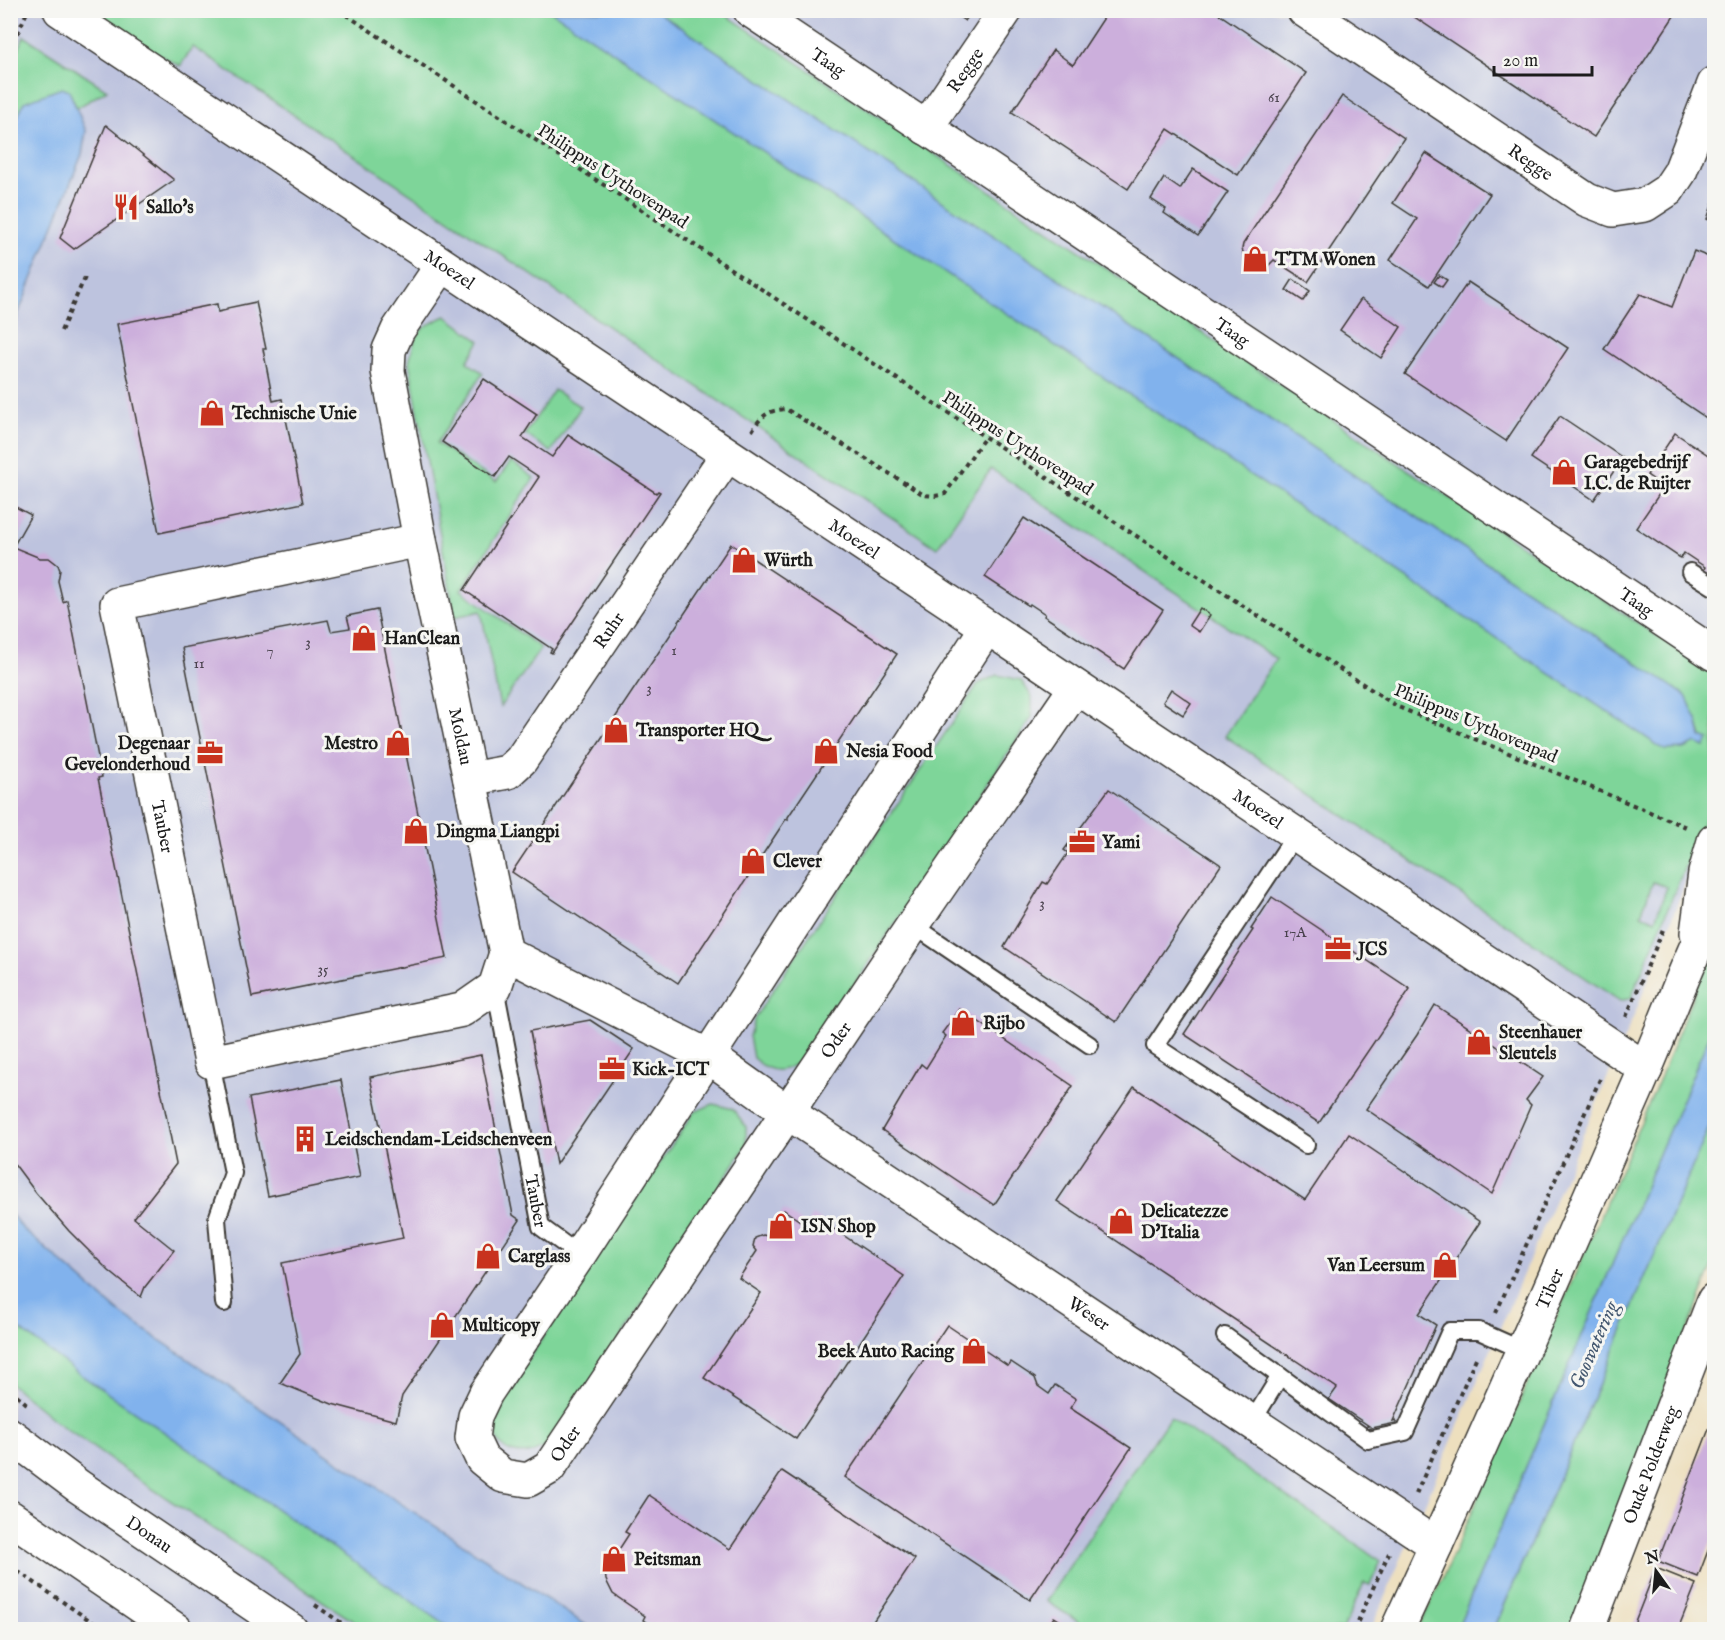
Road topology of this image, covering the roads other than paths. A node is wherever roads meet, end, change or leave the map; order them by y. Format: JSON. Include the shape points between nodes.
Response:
{"nodes":[{"id":1,"x":60,"y":10,"type":"edge"},
{"id":2,"x":750,"y":10,"type":"edge"},
{"id":3,"x":1006,"y":10,"type":"edge"},
{"id":4,"x":1304,"y":10,"type":"edge"},
{"id":5,"x":1714,"y":84,"type":"edge"},
{"id":6,"x":926,"y":128,"type":"junction"},
{"id":7,"x":442,"y":265,"type":"junction"},
{"id":8,"x":730,"y":457,"type":"junction"},
{"id":9,"x":420,"y":540,"type":"junction"},
{"id":10,"x":1690,"y":572,"type":"dead end"},
{"id":11,"x":1714,"y":587,"type":"edge"},
{"id":12,"x":987,"y":627,"type":"junction"},
{"id":13,"x":1714,"y":654,"type":"edge"},
{"id":14,"x":1076,"y":687,"type":"junction"},
{"id":15,"x":470,"y":779,"type":"junction"},
{"id":16,"x":1296,"y":834,"type":"junction"},
{"id":17,"x":1714,"y":841,"type":"edge"},
{"id":18,"x":1714,"y":908,"type":"edge"},
{"id":19,"x":913,"y":925,"type":"junction"},
{"id":20,"x":1696,"y":946,"type":"junction"},
{"id":21,"x":506,"y":953,"type":"junction"},
{"id":22,"x":495,"y":987,"type":"junction"},
{"id":23,"x":1089,"y":1045,"type":"dead end"},
{"id":24,"x":708,"y":1056,"type":"junction"},
{"id":25,"x":211,"y":1062,"type":"junction"},
{"id":26,"x":1646,"y":1069,"type":"junction"},
{"id":27,"x":787,"y":1112,"type":"junction"},
{"id":28,"x":1306,"y":1146,"type":"dead end"},
{"id":29,"x":579,"y":1255,"type":"junction"},
{"id":30,"x":1714,"y":1300,"type":"edge"},
{"id":31,"x":225,"y":1303,"type":"dead end"},
{"id":32,"x":1225,"y":1336,"type":"dead end"},
{"id":33,"x":1522,"y":1350,"type":"junction"},
{"id":34,"x":1280,"y":1376,"type":"junction"},
{"id":35,"x":1252,"y":1422,"type":"junction"},
{"id":36,"x":10,"y":1435,"type":"edge"},
{"id":37,"x":10,"y":1518,"type":"edge"},
{"id":38,"x":1436,"y":1545,"type":"junction"},
{"id":39,"x":176,"y":1629,"type":"edge"},
{"id":40,"x":291,"y":1629,"type":"edge"},
{"id":41,"x":1396,"y":1629,"type":"edge"},
{"id":42,"x":1587,"y":1629,"type":"edge"}],
"edges":[{"from":1,"to":7,"type":"street","name":"Moezel"},
{"from":2,"to":6,"type":"street","name":"Taag"},
{"from":3,"to":6,"type":"street","name":"Regge"},
{"from":4,"to":5,"type":"street","name":"Regge","via":[[1587,200],[1613,210],[1645,205],[1668,190],[1680,172]]},
{"from":6,"to":13,"type":"street","name":"Taag"},
{"from":7,"to":8,"type":"street","name":"Moezel"},
{"from":7,"to":9,"type":"street","name":"Moldau","via":[[389,350],[388,371]]},
{"from":8,"to":12,"type":"street","name":"Moezel"},
{"from":8,"to":15,"type":"street","name":"Ruhr","via":[[521,760],[508,772]]},
{"from":9,"to":15,"type":"street","name":"Moldau"},
{"from":9,"to":25,"type":"street","name":"Tauber","via":[[117,604]]},
{"from":10,"to":11,"type":"lane"},
{"from":12,"to":14,"type":"street","name":"Moezel"},
{"from":12,"to":24,"type":"street","name":"Oder"},
{"from":14,"to":16,"type":"street","name":"Moezel"},
{"from":14,"to":19,"type":"street","name":"Oder"},
{"from":15,"to":21,"type":"street","name":"Moldau"},
{"from":16,"to":26,"type":"street","name":"Moezel"},
{"from":16,"to":28,"type":"lane","via":[[1155,1046]]},
{"from":17,"to":20,"type":"street","name":"Tiber","via":[[1705,873]]},
{"from":18,"to":20,"type":"street","name":"Tiber"},
{"from":19,"to":23,"type":"lane"},
{"from":19,"to":27,"type":"street","name":"Oder"},
{"from":20,"to":26,"type":"street","name":"Tiber"},
{"from":21,"to":22,"type":"street","name":"Tauber"},
{"from":21,"to":24,"type":"street"},
{"from":22,"to":25,"type":"street","via":[[462,1010]]},
{"from":22,"to":29,"type":"lane","name":"Tauber","via":[[541,1227]]},
{"from":24,"to":27,"type":"street","name":"Weser"},
{"from":24,"to":29,"type":"street","name":"Oder"},
{"from":25,"to":31,"type":"lane","via":[[234,1173],[217,1219]]},
{"from":26,"to":33,"type":"street","name":"Tiber"},
{"from":27,"to":29,"type":"street","name":"Oder","via":[[549,1468],[528,1480],[503,1476],[482,1459],[472,1438],[475,1416],[486,1393]]},
{"from":27,"to":35,"type":"street","name":"Weser"},
{"from":30,"to":42,"type":"street","name":"Oude Polderweg"},
{"from":32,"to":34,"type":"lane"},
{"from":33,"to":34,"type":"lane","via":[[1479,1331],[1450,1331],[1405,1432],[1368,1440]]},
{"from":33,"to":38,"type":"street","name":"Tiber"},
{"from":34,"to":35,"type":"lane"},
{"from":35,"to":38,"type":"street","name":"Weser"},
{"from":36,"to":40,"type":"street","name":"Donau","via":[[78,1486]]},
{"from":37,"to":39,"type":"street"},
{"from":38,"to":41,"type":"street","name":"Tiber"}]}
